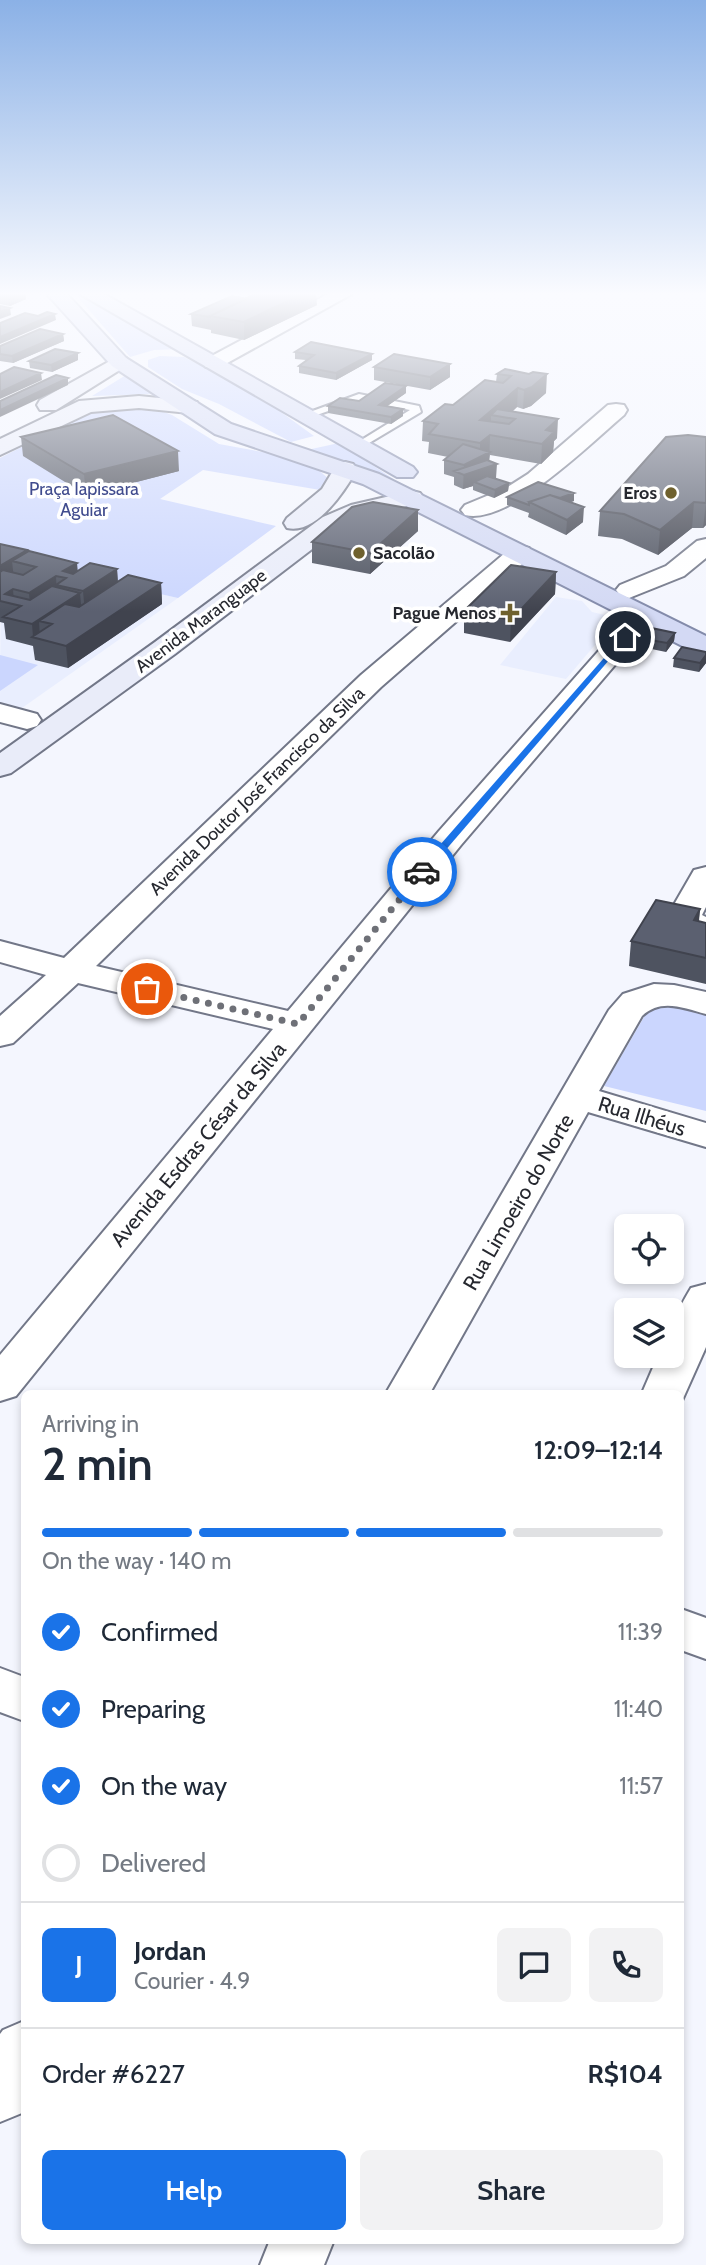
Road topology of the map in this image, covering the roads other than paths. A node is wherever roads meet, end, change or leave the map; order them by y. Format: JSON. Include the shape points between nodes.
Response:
{"nodes":[{"id":1,"x":61,"y":400,"type":"edge"},
{"id":2,"x":178,"y":400,"type":"edge"},
{"id":3,"x":276,"y":400,"type":"edge"},
{"id":4,"x":351,"y":400,"type":"edge"},
{"id":5,"x":373,"y":400,"type":"edge"},
{"id":6,"x":189,"y":407,"type":"junction"},
{"id":7,"x":616,"y":410,"type":"dead end"},
{"id":8,"x":304,"y":416,"type":"junction"},
{"id":9,"x":335,"y":433,"type":"junction"},
{"id":10,"x":1,"y":439,"type":"edge"},
{"id":11,"x":272,"y":445,"type":"junction"},
{"id":12,"x":359,"y":446,"type":"junction"},
{"id":13,"x":345,"y":469,"type":"junction"},
{"id":14,"x":412,"y":498,"type":"junction"},
{"id":15,"x":473,"y":510,"type":"junction"},
{"id":16,"x":293,"y":525,"type":"junction"},
{"id":17,"x":321,"y":531,"type":"junction"},
{"id":18,"x":706,"y":546,"type":"edge"},
{"id":19,"x":520,"y":554,"type":"junction"},
{"id":20,"x":636,"y":603,"type":"junction"},
{"id":21,"x":706,"y":626,"type":"edge"},
{"id":22,"x":706,"y":647,"type":"edge"},
{"id":23,"x":13,"y":717,"type":"edge"},
{"id":24,"x":0,"y":740,"type":"edge"},
{"id":25,"x":0,"y":755,"type":"edge"},
{"id":26,"x":0,"y":767,"type":"edge"},
{"id":27,"x":706,"y":877,"type":"edge"},
{"id":28,"x":696,"y":922,"type":"edge"},
{"id":29,"x":0,"y":951,"type":"edge"},
{"id":30,"x":71,"y":971,"type":"junction"},
{"id":31,"x":706,"y":1003,"type":"edge"},
{"id":32,"x":298,"y":1024,"type":"junction"},
{"id":33,"x":0,"y":1035,"type":"edge"},
{"id":34,"x":578,"y":1097,"type":"junction"},
{"id":35,"x":706,"y":1136,"type":"edge"},
{"id":36,"x":706,"y":1298,"type":"edge"},
{"id":37,"x":0,"y":1385,"type":"edge"},
{"id":38,"x":410,"y":1390,"type":"edge"},
{"id":39,"x":665,"y":1390,"type":"edge"},
{"id":40,"x":684,"y":1630,"type":"edge"},
{"id":41,"x":706,"y":1639,"type":"edge"},
{"id":42,"x":0,"y":1689,"type":"edge"},
{"id":43,"x":21,"y":1699,"type":"edge"},
{"id":44,"x":21,"y":2055,"type":"edge"},
{"id":45,"x":0,"y":2092,"type":"edge"},
{"id":46,"x":301,"y":2244,"type":"edge"},
{"id":47,"x":292,"y":2265,"type":"edge"}],
"edges":[{"from":1,"to":10,"type":"main road"},
{"from":2,"to":6,"type":"main road"},
{"from":3,"to":8,"type":"main road"},
{"from":4,"to":8,"type":"lane"},
{"from":5,"to":12,"type":"lane","via":[[416,411]]},
{"from":6,"to":10,"type":"main road","via":[[139,402],[87,406]]},
{"from":6,"to":11,"type":"main road","via":[[223,429]]},
{"from":7,"to":15,"type":"street","via":[[536,479]]},
{"from":8,"to":9,"type":"main road"},
{"from":9,"to":11,"type":"main road","via":[[332,439],[314,444]]},
{"from":9,"to":12,"type":"main road"},
{"from":11,"to":13,"type":"main road"},
{"from":12,"to":15,"type":"main road"},
{"from":13,"to":14,"type":"main road"},
{"from":13,"to":16,"type":"main road","name":"Avenida Maranguape","via":[[332,493]]},
{"from":14,"to":17,"type":"main road","name":"Avenida Maranguape","via":[[344,515]]},
{"from":14,"to":19,"type":"main road"},
{"from":15,"to":20,"type":"main road"},
{"from":16,"to":17,"type":"main road"},
{"from":16,"to":23,"type":"main road","name":"Avenida Maranguape"},
{"from":17,"to":26,"type":"main road","name":"Avenida Maranguape"},
{"from":18,"to":20,"type":"street"},
{"from":19,"to":20,"type":"main road"},
{"from":19,"to":30,"type":"street","name":"Avenida Doutor José Francisco da Silva","via":[[371,681]]},
{"from":20,"to":21,"type":"main road"},
{"from":20,"to":22,"type":"main road"},
{"from":20,"to":32,"type":"street","name":"Avenida Esdras César da Silva"},
{"from":23,"to":24,"type":"main road","name":"Avenida Maranguape"},
{"from":23,"to":25,"type":"main road","via":[[34,724],[34,729]]},
{"from":27,"to":28,"type":"street"},
{"from":29,"to":30,"type":"street"},
{"from":30,"to":32,"type":"street"},
{"from":30,"to":33,"type":"street","name":"Avenida Doutor José Francisco da Silva"},
{"from":31,"to":34,"type":"street","name":"Rua Limoeiro do Norte","via":[[665,995],[637,999]]},
{"from":32,"to":37,"type":"street","name":"Avenida Esdras César da Silva"},
{"from":34,"to":35,"type":"street","name":"Rua Ilhéus"},
{"from":34,"to":38,"type":"street","name":"Rua Limoeiro do Norte"},
{"from":36,"to":39,"type":"street"},
{"from":40,"to":41,"type":"street"},
{"from":42,"to":43,"type":"street"},
{"from":44,"to":45,"type":"street"},
{"from":46,"to":47,"type":"street"}]}
